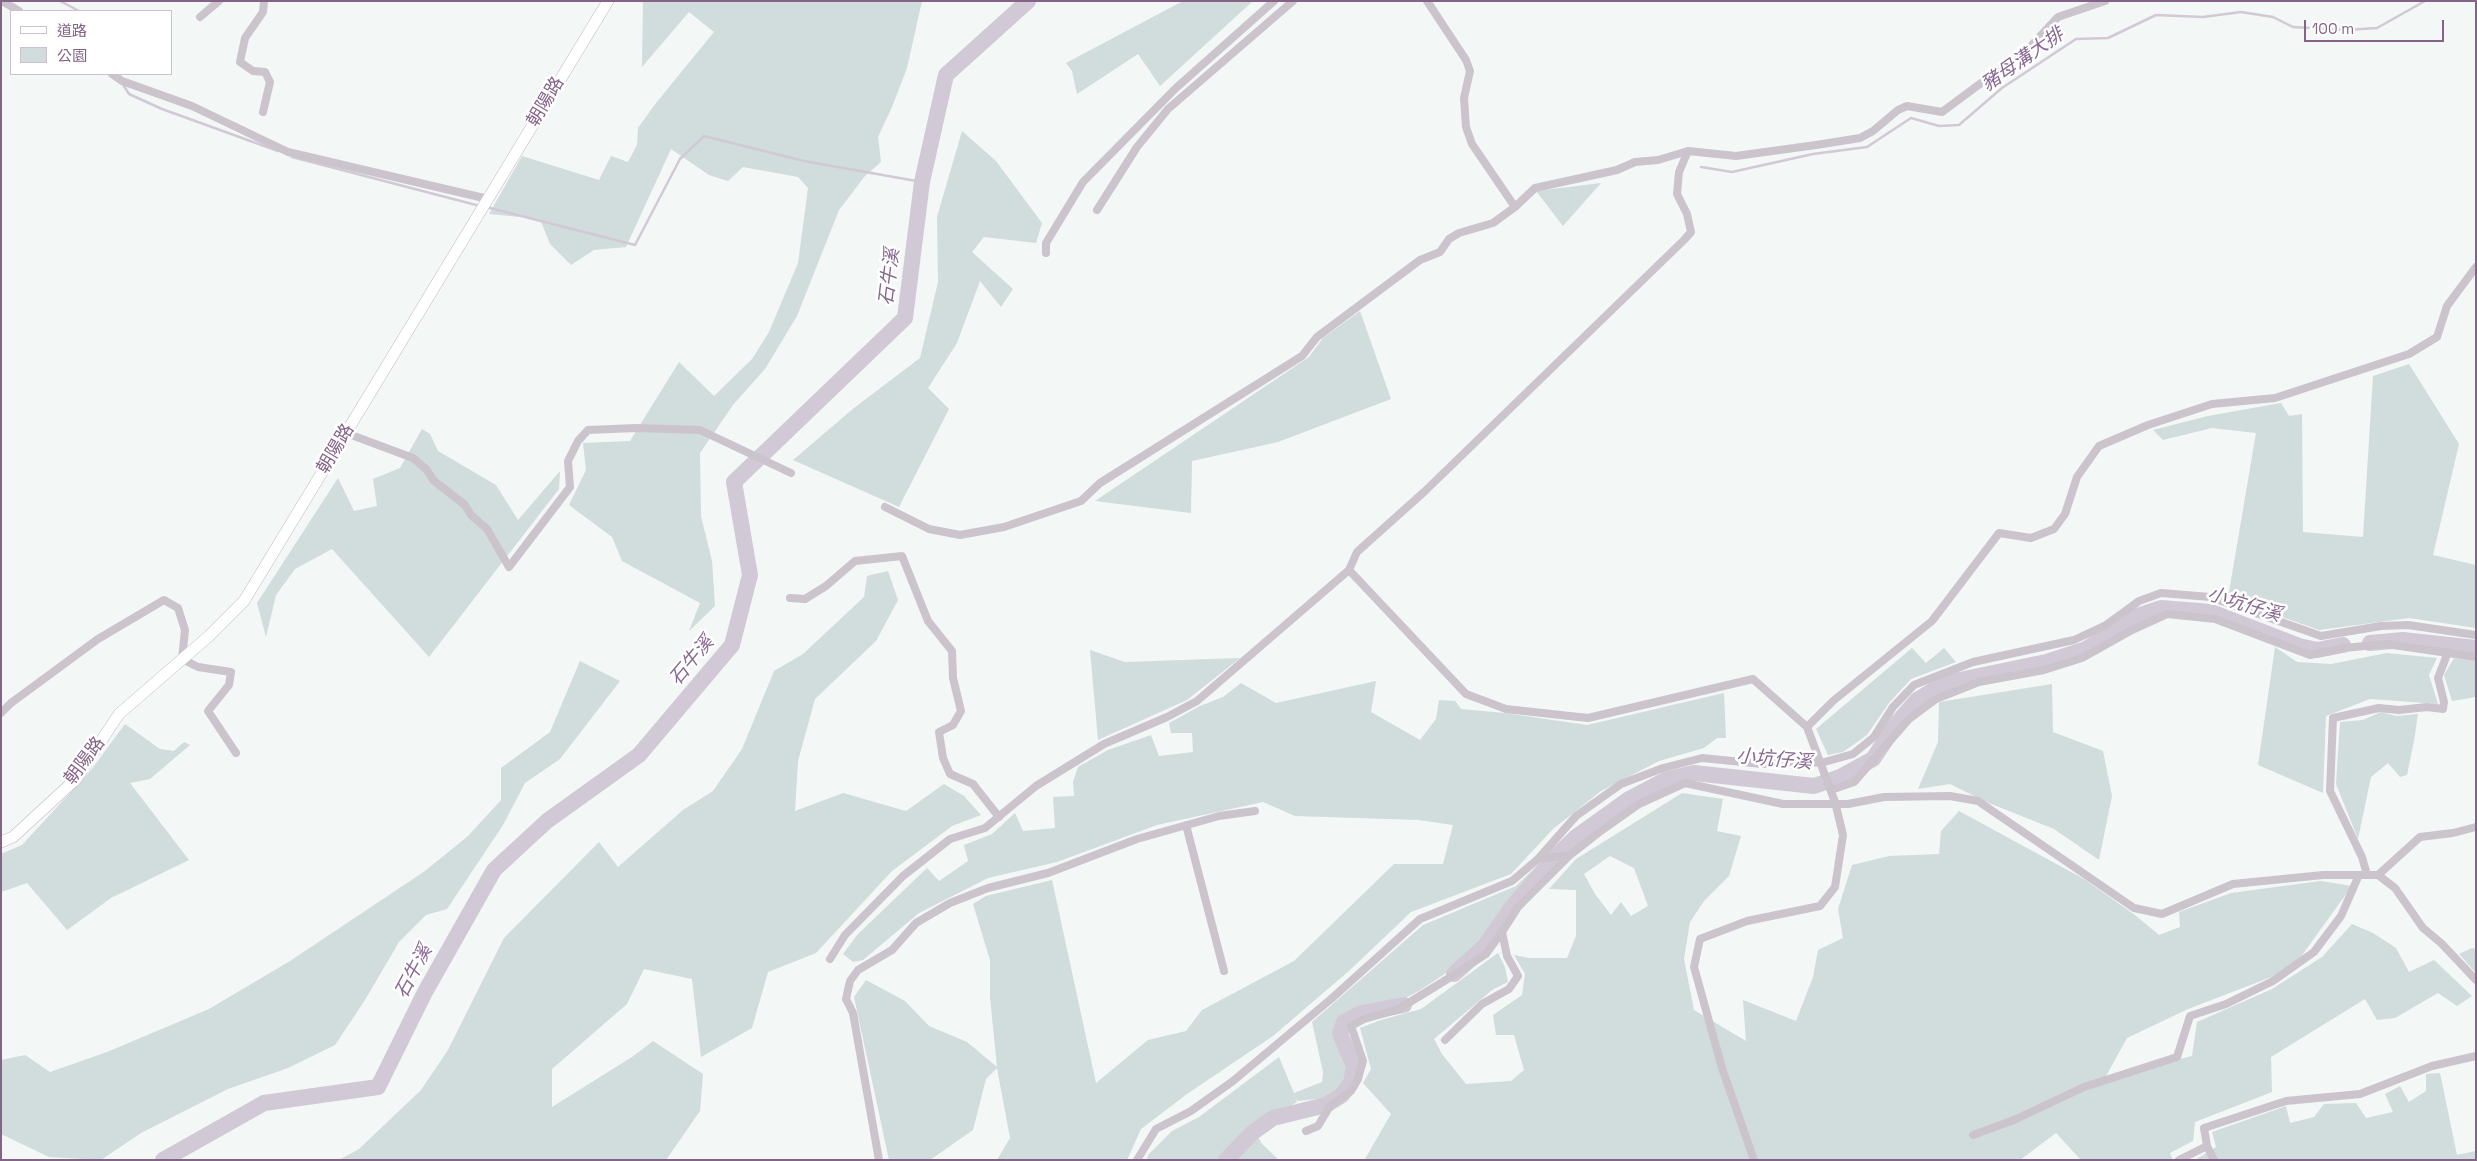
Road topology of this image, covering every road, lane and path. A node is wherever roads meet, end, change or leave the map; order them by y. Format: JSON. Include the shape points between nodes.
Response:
{"nodes":[{"id":1,"x":2,"y":1,"type":"edge"},
{"id":2,"x":219,"y":1,"type":"edge"},
{"id":3,"x":264,"y":1,"type":"edge"},
{"id":4,"x":608,"y":1,"type":"edge"},
{"id":5,"x":1274,"y":1,"type":"edge"},
{"id":6,"x":1293,"y":1,"type":"edge"},
{"id":7,"x":1428,"y":1,"type":"edge"},
{"id":8,"x":2105,"y":1,"type":"edge"},
{"id":9,"x":18,"y":10,"type":"edge"},
{"id":10,"x":200,"y":17,"type":"dead end"},
{"id":11,"x":113,"y":75,"type":"edge"},
{"id":12,"x":263,"y":112,"type":"dead end"},
{"id":13,"x":1688,"y":151,"type":"junction"},
{"id":14,"x":488,"y":199,"type":"junction"},
{"id":15,"x":1515,"y":207,"type":"junction"},
{"id":16,"x":1097,"y":210,"type":"dead end"},
{"id":17,"x":1046,"y":253,"type":"dead end"},
{"id":18,"x":2476,"y":267,"type":"edge"},
{"id":19,"x":346,"y":433,"type":"junction"},
{"id":20,"x":791,"y":473,"type":"dead end"},
{"id":21,"x":885,"y":507,"type":"dead end"},
{"id":22,"x":1349,"y":570,"type":"junction"},
{"id":23,"x":790,"y":598,"type":"dead end"},
{"id":24,"x":2476,"y":636,"type":"edge"},
{"id":25,"x":2448,"y":652,"type":"junction"},
{"id":26,"x":2476,"y":657,"type":"edge"},
{"id":27,"x":182,"y":660,"type":"junction"},
{"id":28,"x":1,"y":713,"type":"edge"},
{"id":29,"x":1808,"y":727,"type":"junction"},
{"id":30,"x":236,"y":753,"type":"dead end"},
{"id":31,"x":1821,"y":763,"type":"junction"},
{"id":32,"x":1831,"y":790,"type":"junction"},
{"id":33,"x":1835,"y":802,"type":"junction"},
{"id":34,"x":1255,"y":810,"type":"dead end"},
{"id":35,"x":999,"y":817,"type":"junction"},
{"id":36,"x":1186,"y":825,"type":"junction"},
{"id":37,"x":2476,"y":827,"type":"edge"},
{"id":38,"x":1,"y":842,"type":"edge"},
{"id":39,"x":1570,"y":855,"type":"junction"},
{"id":40,"x":1538,"y":859,"type":"junction"},
{"id":41,"x":2359,"y":875,"type":"junction"},
{"id":42,"x":2367,"y":875,"type":"junction"},
{"id":43,"x":2378,"y":875,"type":"junction"},
{"id":44,"x":1502,"y":932,"type":"junction"},
{"id":45,"x":830,"y":959,"type":"dead end"},
{"id":46,"x":1224,"y":971,"type":"dead end"},
{"id":47,"x":2476,"y":980,"type":"edge"},
{"id":48,"x":1445,"y":1040,"type":"dead end"},
{"id":49,"x":2476,"y":1056,"type":"edge"},
{"id":50,"x":1306,"y":1131,"type":"dead end"},
{"id":51,"x":1973,"y":1135,"type":"dead end"},
{"id":52,"x":2207,"y":1146,"type":"junction"},
{"id":53,"x":879,"y":1160,"type":"edge"},
{"id":54,"x":1137,"y":1160,"type":"edge"},
{"id":55,"x":1754,"y":1160,"type":"edge"},
{"id":56,"x":2180,"y":1160,"type":"edge"},
{"id":57,"x":2214,"y":1160,"type":"edge"}],
"edges":[{"from":1,"to":9,"type":"street"},
{"from":2,"to":10,"type":"street"},
{"from":3,"to":12,"type":"street","via":[[263,12],[245,38],[240,62],[253,71],[265,72],[270,82]]},
{"from":4,"to":14,"type":"main road","name":"朝陽路"},
{"from":5,"to":17,"type":"street","via":[[1176,88],[1083,182],[1046,243]]},
{"from":6,"to":16,"type":"street","via":[[1168,110]]},
{"from":7,"to":15,"type":"street","via":[[1470,71],[1464,98],[1466,127],[1472,144]]},
{"from":8,"to":13,"type":"street","via":[[2058,17],[2031,46],[1942,112],[1907,106],[1860,138],[1816,145],[1736,156]]},
{"from":11,"to":14,"type":"street","via":[[192,106],[288,152]]},
{"from":13,"to":15,"type":"street","via":[[1534,188]]},
{"from":13,"to":22,"type":"street","via":[[1679,172],[1677,194],[1691,232],[1424,492],[1357,552]]},
{"from":14,"to":19,"type":"main road","name":"朝陽路"},
{"from":15,"to":21,"type":"street","via":[[1493,223],[1449,239],[1440,252],[1420,260],[1317,338],[1302,356],[1100,482],[1081,501],[1004,527],[960,534],[929,529]]},
{"from":18,"to":29,"type":"street","via":[[2446,306],[2437,337],[2409,354],[2275,398],[2212,404],[2148,425],[2099,446],[2078,477],[2065,514],[2054,529],[2031,538],[1999,533],[1932,621],[1833,701]]},
{"from":19,"to":20,"type":"street","via":[[413,458],[428,470],[433,480],[465,505],[486,529],[509,567],[570,487],[568,461],[578,440],[588,430],[700,430]]},
{"from":19,"to":27,"type":"main road","name":"朝陽路","via":[[244,601]]},
{"from":22,"to":29,"type":"street","via":[[1466,694],[1506,709],[1588,718],[1753,679]]},
{"from":22,"to":35,"type":"street","via":[[1197,701],[1104,744],[1036,786]]},
{"from":23,"to":35,"type":"street","via":[[805,599],[855,561],[902,556],[928,621],[952,652],[953,678],[961,712],[953,725],[939,732],[943,758],[950,774],[973,784]]},
{"from":24,"to":31,"type":"street","via":[[2408,625],[2321,636],[2210,598],[2161,593],[2139,601],[2106,625],[2074,640],[1973,662],[1914,685],[1893,707],[1874,737],[1853,754]]},
{"from":25,"to":26,"type":"street"},
{"from":25,"to":32,"type":"street","via":[[2386,644],[2310,655],[2215,619],[2167,614],[2082,658],[2044,670],[1979,682],[1936,699],[1909,719],[1854,782]]},
{"from":25,"to":42,"type":"street","via":[[2438,678],[2443,709],[2379,708],[2333,718],[2330,791],[2362,857]]},
{"from":27,"to":28,"type":"street","via":[[185,630],[178,608],[164,600],[98,639]]},
{"from":27,"to":30,"type":"street","via":[[198,667],[230,672],[229,685],[208,711]]},
{"from":27,"to":38,"type":"main road","name":"朝陽路","via":[[119,714],[76,780],[13,837]]},
{"from":29,"to":31,"type":"street"},
{"from":31,"to":32,"type":"street"},
{"from":31,"to":40,"type":"street","via":[[1762,764],[1702,758],[1663,768],[1621,784],[1576,816]]},
{"from":32,"to":33,"type":"street"},
{"from":33,"to":39,"type":"street","via":[[1783,804],[1685,783],[1640,804]]},
{"from":33,"to":41,"type":"street","via":[[1848,804],[1884,797],[1921,796],[1978,800],[2134,908],[2162,914],[2233,884],[2323,875]]},
{"from":33,"to":55,"type":"street","via":[[1843,835],[1835,887],[1820,906],[1747,921],[1700,939],[1694,967],[1722,1068]]},
{"from":34,"to":36,"type":"street"},
{"from":35,"to":45,"type":"street","via":[[985,828],[950,839],[903,876],[845,935]]},
{"from":36,"to":46,"type":"street"},
{"from":36,"to":53,"type":"street","via":[[950,903],[916,923],[892,950],[858,970],[850,981],[846,1000],[853,1013]]},
{"from":37,"to":43,"type":"street","via":[[2420,836]]},
{"from":39,"to":40,"type":"street"},
{"from":39,"to":44,"type":"street","via":[[1518,907]]},
{"from":40,"to":54,"type":"street","via":[[1512,881],[1420,919],[1241,1075],[1191,1111],[1156,1129]]},
{"from":41,"to":42,"type":"street"},
{"from":41,"to":51,"type":"street","via":[[2341,916],[2314,952],[2273,981],[2226,1004],[2190,1016],[2177,1057],[2084,1087],[2014,1120]]},
{"from":42,"to":43,"type":"street"},
{"from":43,"to":47,"type":"street","via":[[2395,888],[2423,928]]},
{"from":44,"to":48,"type":"street","via":[[1507,956],[1518,976],[1509,988],[1482,1004]]},
{"from":44,"to":50,"type":"street","via":[[1486,954],[1454,975],[1397,1010],[1364,1019],[1352,1026],[1363,1060],[1358,1079],[1351,1091],[1330,1106],[1318,1126]]},
{"from":49,"to":52,"type":"street","via":[[2432,1066],[2360,1094],[2286,1101],[2244,1114],[2204,1128]]},
{"from":52,"to":56,"type":"street"},
{"from":52,"to":57,"type":"street"}]}
